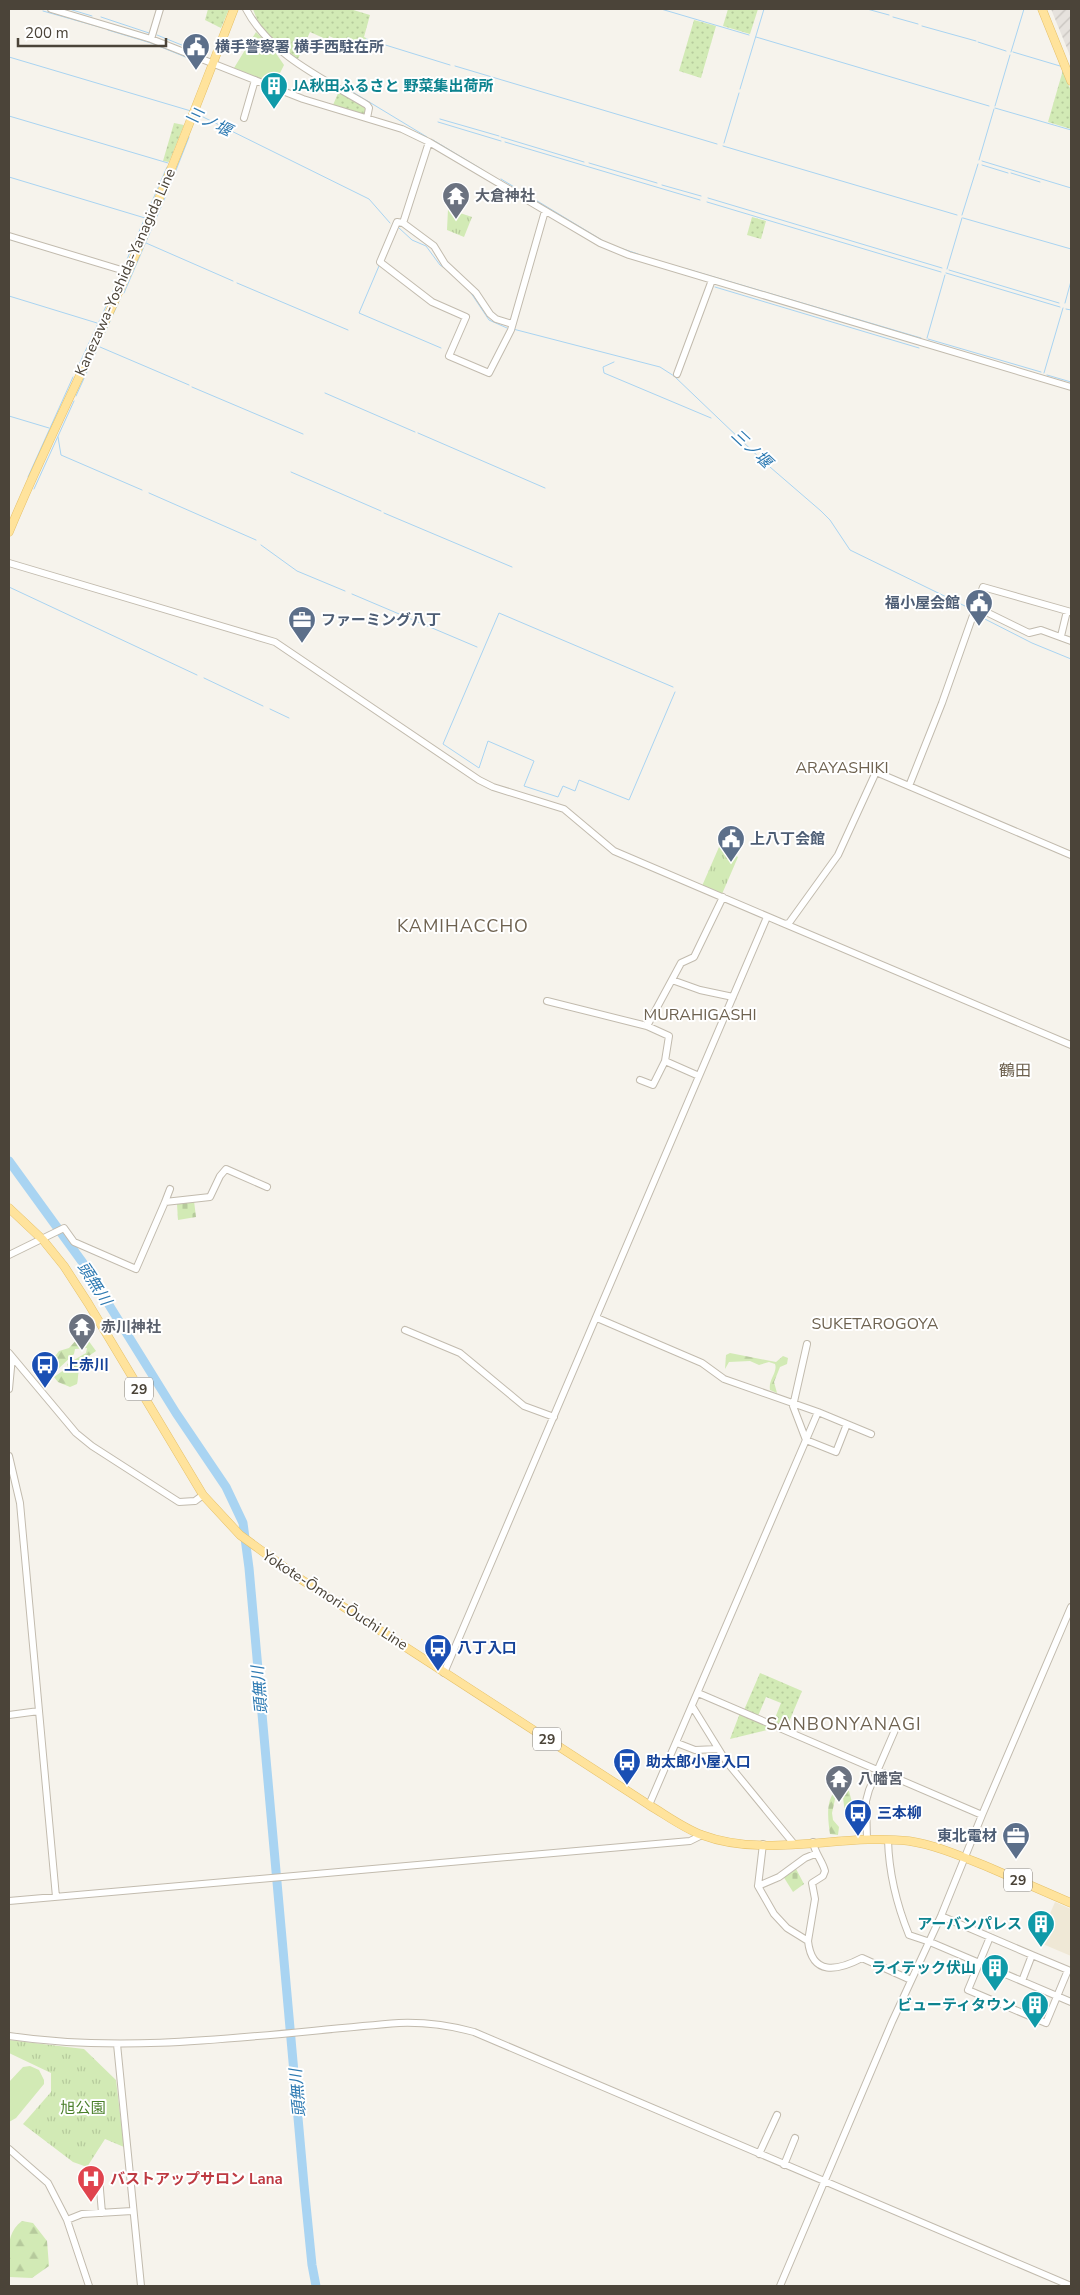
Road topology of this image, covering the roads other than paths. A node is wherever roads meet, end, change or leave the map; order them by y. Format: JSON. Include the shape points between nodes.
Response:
{"nodes":[{"id":1,"x":52,"y":9,"type":"edge"},
{"id":2,"x":160,"y":9,"type":"edge"},
{"id":3,"x":234,"y":9,"type":"edge"},
{"id":4,"x":246,"y":9,"type":"edge"},
{"id":5,"x":1042,"y":9,"type":"edge"},
{"id":6,"x":151,"y":39,"type":"junction"},
{"id":7,"x":213,"y":63,"type":"junction"},
{"id":8,"x":255,"y":80,"type":"junction"},
{"id":9,"x":1071,"y":81,"type":"edge"},
{"id":10,"x":244,"y":118,"type":"dead end"},
{"id":11,"x":367,"y":118,"type":"junction"},
{"id":12,"x":429,"y":142,"type":"junction"},
{"id":13,"x":545,"y":210,"type":"junction"},
{"id":14,"x":403,"y":223,"type":"junction"},
{"id":15,"x":9,"y":236,"type":"edge"},
{"id":16,"x":128,"y":272,"type":"junction"},
{"id":17,"x":712,"y":280,"type":"junction"},
{"id":18,"x":512,"y":324,"type":"junction"},
{"id":19,"x":677,"y":374,"type":"dead end"},
{"id":20,"x":1071,"y":387,"type":"edge"},
{"id":21,"x":9,"y":532,"type":"edge"},
{"id":22,"x":9,"y":563,"type":"edge"},
{"id":23,"x":976,"y":607,"type":"junction"},
{"id":24,"x":1069,"y":611,"type":"edge"},
{"id":25,"x":1061,"y":636,"type":"junction"},
{"id":26,"x":1071,"y":641,"type":"edge"},
{"id":27,"x":908,"y":786,"type":"junction"},
{"id":28,"x":1071,"y":855,"type":"edge"},
{"id":29,"x":723,"y":897,"type":"junction"},
{"id":30,"x":767,"y":917,"type":"junction"},
{"id":31,"x":785,"y":924,"type":"junction"},
{"id":32,"x":672,"y":980,"type":"junction"},
{"id":33,"x":733,"y":997,"type":"junction"},
{"id":34,"x":547,"y":1001,"type":"dead end"},
{"id":35,"x":647,"y":1026,"type":"junction"},
{"id":36,"x":1071,"y":1045,"type":"edge"},
{"id":37,"x":665,"y":1061,"type":"junction"},
{"id":38,"x":699,"y":1076,"type":"junction"},
{"id":39,"x":640,"y":1080,"type":"dead end"},
{"id":40,"x":267,"y":1187,"type":"dead end"},
{"id":41,"x":170,"y":1189,"type":"dead end"},
{"id":42,"x":165,"y":1202,"type":"junction"},
{"id":43,"x":9,"y":1208,"type":"edge"},
{"id":44,"x":43,"y":1240,"type":"junction"},
{"id":45,"x":9,"y":1255,"type":"edge"},
{"id":46,"x":597,"y":1318,"type":"junction"},
{"id":47,"x":405,"y":1330,"type":"dead end"},
{"id":48,"x":807,"y":1344,"type":"dead end"},
{"id":49,"x":10,"y":1355,"type":"edge"},
{"id":50,"x":9,"y":1389,"type":"edge"},
{"id":51,"x":793,"y":1403,"type":"junction"},
{"id":52,"x":818,"y":1412,"type":"junction"},
{"id":53,"x":554,"y":1417,"type":"junction"},
{"id":54,"x":847,"y":1424,"type":"junction"},
{"id":55,"x":871,"y":1434,"type":"dead end"},
{"id":56,"x":806,"y":1440,"type":"junction"},
{"id":57,"x":9,"y":1456,"type":"edge"},
{"id":58,"x":203,"y":1496,"type":"junction"},
{"id":59,"x":1071,"y":1607,"type":"edge"},
{"id":60,"x":444,"y":1673,"type":"junction"},
{"id":61,"x":698,"y":1693,"type":"junction"},
{"id":62,"x":692,"y":1706,"type":"junction"},
{"id":63,"x":39,"y":1711,"type":"junction"},
{"id":64,"x":9,"y":1716,"type":"edge"},
{"id":65,"x":896,"y":1730,"type":"dead end"},
{"id":66,"x":677,"y":1743,"type":"junction"},
{"id":67,"x":718,"y":1749,"type":"junction"},
{"id":68,"x":879,"y":1771,"type":"junction"},
{"id":69,"x":649,"y":1804,"type":"junction"},
{"id":70,"x":982,"y":1815,"type":"junction"},
{"id":71,"x":702,"y":1835,"type":"junction"},
{"id":72,"x":867,"y":1840,"type":"junction"},
{"id":73,"x":888,"y":1840,"type":"junction"},
{"id":74,"x":813,"y":1842,"type":"junction"},
{"id":75,"x":763,"y":1844,"type":"junction"},
{"id":76,"x":794,"y":1844,"type":"junction"},
{"id":77,"x":815,"y":1854,"type":"junction"},
{"id":78,"x":965,"y":1858,"type":"junction"},
{"id":79,"x":758,"y":1886,"type":"junction"},
{"id":80,"x":56,"y":1897,"type":"junction"},
{"id":81,"x":9,"y":1901,"type":"edge"},
{"id":82,"x":1071,"y":1903,"type":"edge"},
{"id":83,"x":941,"y":1916,"type":"junction"},
{"id":84,"x":990,"y":1937,"type":"junction"},
{"id":85,"x":808,"y":1940,"type":"junction"},
{"id":86,"x":930,"y":1942,"type":"junction"},
{"id":87,"x":1032,"y":1955,"type":"junction"},
{"id":88,"x":980,"y":1963,"type":"junction"},
{"id":89,"x":911,"y":1980,"type":"junction"},
{"id":90,"x":1022,"y":1981,"type":"junction"},
{"id":91,"x":1057,"y":1997,"type":"junction"},
{"id":92,"x":1071,"y":2002,"type":"edge"},
{"id":93,"x":9,"y":2036,"type":"edge"},
{"id":94,"x":117,"y":2044,"type":"junction"},
{"id":95,"x":777,"y":2115,"type":"dead end"},
{"id":96,"x":795,"y":2138,"type":"dead end"},
{"id":97,"x":9,"y":2149,"type":"edge"},
{"id":98,"x":759,"y":2154,"type":"junction"},
{"id":99,"x":784,"y":2165,"type":"junction"},
{"id":100,"x":99,"y":2178,"type":"dead end"},
{"id":101,"x":825,"y":2181,"type":"junction"},
{"id":102,"x":132,"y":2211,"type":"junction"},
{"id":103,"x":102,"y":2213,"type":"junction"},
{"id":104,"x":67,"y":2220,"type":"junction"},
{"id":105,"x":89,"y":2286,"type":"edge"},
{"id":106,"x":141,"y":2286,"type":"edge"},
{"id":107,"x":780,"y":2286,"type":"edge"},
{"id":108,"x":1071,"y":2286,"type":"edge"}],
"edges":[{"from":1,"to":6,"type":"street"},
{"from":2,"to":6,"type":"street"},
{"from":3,"to":7,"type":"main road","name":"Kanezawa-Yoshida-Yanagida Line"},
{"from":4,"to":11,"type":"street","via":[[255,26],[272,44],[367,105]]},
{"from":5,"to":9,"type":"main road"},
{"from":6,"to":7,"type":"street"},
{"from":7,"to":8,"type":"street"},
{"from":7,"to":16,"type":"main road","name":"Kanezawa-Yoshida-Yanagida Line"},
{"from":8,"to":10,"type":"street"},
{"from":8,"to":11,"type":"street","via":[[311,102]]},
{"from":11,"to":12,"type":"street"},
{"from":12,"to":13,"type":"street"},
{"from":12,"to":14,"type":"street"},
{"from":13,"to":17,"type":"street","via":[[614,250]]},
{"from":13,"to":18,"type":"street"},
{"from":14,"to":18,"type":"street","via":[[434,246],[445,264],[476,293],[490,314]]},
{"from":14,"to":18,"type":"street","via":[[397,222],[380,262],[432,302],[466,317],[449,356],[489,373]]},
{"from":15,"to":16,"type":"street"},
{"from":16,"to":21,"type":"main road","name":"Kanezawa-Yoshida-Yanagida Line"},
{"from":17,"to":19,"type":"street"},
{"from":17,"to":20,"type":"street"},
{"from":22,"to":29,"type":"street","via":[[274,642],[479,780],[564,809],[614,851]]},
{"from":23,"to":24,"type":"street","via":[[983,587]]},
{"from":23,"to":25,"type":"street","via":[[1029,633],[1041,630]]},
{"from":23,"to":27,"type":"street"},
{"from":24,"to":25,"type":"street"},
{"from":25,"to":26,"type":"street"},
{"from":27,"to":28,"type":"street"},
{"from":27,"to":31,"type":"street","via":[[876,772],[838,855],[789,923]]},
{"from":29,"to":30,"type":"street"},
{"from":29,"to":32,"type":"street","via":[[694,957],[681,963]]},
{"from":30,"to":31,"type":"street"},
{"from":30,"to":33,"type":"street"},
{"from":31,"to":36,"type":"street"},
{"from":32,"to":33,"type":"street"},
{"from":32,"to":35,"type":"street"},
{"from":33,"to":38,"type":"street"},
{"from":34,"to":35,"type":"street"},
{"from":35,"to":37,"type":"street","via":[[669,1036]]},
{"from":37,"to":38,"type":"street"},
{"from":37,"to":39,"type":"street","via":[[652,1085]]},
{"from":38,"to":46,"type":"street"},
{"from":40,"to":42,"type":"street","via":[[226,1169],[210,1197]]},
{"from":41,"to":42,"type":"street"},
{"from":42,"to":44,"type":"street","via":[[136,1269],[74,1242],[61,1230]]},
{"from":43,"to":44,"type":"main road","name":"Yokote-Ōmori-Ōuchi Line","number":"29"},
{"from":44,"to":45,"type":"street"},
{"from":44,"to":58,"type":"main road","name":"Yokote-Ōmori-Ōuchi Line","number":"29","via":[[88,1303]]},
{"from":46,"to":51,"type":"street","via":[[702,1363],[724,1379]]},
{"from":46,"to":53,"type":"street"},
{"from":47,"to":53,"type":"street","via":[[460,1353],[524,1406]]},
{"from":48,"to":51,"type":"street"},
{"from":49,"to":50,"type":"street"},
{"from":49,"to":58,"type":"street","via":[[76,1433],[92,1446],[179,1502],[195,1501]]},
{"from":51,"to":52,"type":"street"},
{"from":51,"to":56,"type":"street"},
{"from":52,"to":54,"type":"street"},
{"from":52,"to":56,"type":"street"},
{"from":53,"to":60,"type":"street"},
{"from":54,"to":55,"type":"street"},
{"from":54,"to":56,"type":"street","via":[[836,1452]]},
{"from":56,"to":61,"type":"street"},
{"from":57,"to":63,"type":"street","via":[[20,1503]]},
{"from":58,"to":60,"type":"main road","name":"Yokote-Ōmori-Ōuchi Line","number":"29","via":[[260,1551]]},
{"from":59,"to":70,"type":"street"},
{"from":60,"to":69,"type":"main road","name":"Yokote-Ōmori-Ōuchi Line","number":"29"},
{"from":61,"to":62,"type":"street"},
{"from":61,"to":68,"type":"street"},
{"from":62,"to":66,"type":"street"},
{"from":62,"to":67,"type":"street"},
{"from":63,"to":64,"type":"street"},
{"from":63,"to":80,"type":"street"},
{"from":65,"to":68,"type":"street"},
{"from":66,"to":67,"type":"street","via":[[694,1750]]},
{"from":66,"to":69,"type":"street"},
{"from":67,"to":76,"type":"street"},
{"from":68,"to":70,"type":"street"},
{"from":68,"to":72,"type":"street","via":[[866,1801]]},
{"from":69,"to":71,"type":"main road","name":"Yokote-Ōmori-Ōuchi Line","number":"29"},
{"from":70,"to":78,"type":"street"},
{"from":71,"to":75,"type":"main road","name":"Yokote-Ōmori-Ōuchi Line","number":"29","via":[[729,1842]]},
{"from":71,"to":80,"type":"street","via":[[690,1841]]},
{"from":72,"to":73,"type":"main road","name":"Yokote-Ōmori-Ōuchi Line","number":"29"},
{"from":72,"to":74,"type":"main road","name":"Yokote-Ōmori-Ōuchi Line","number":"29"},
{"from":73,"to":78,"type":"main road","name":"Yokote-Ōmori-Ōuchi Line","number":"29","via":[[918,1842]]},
{"from":73,"to":86,"type":"street","via":[[889,1866],[898,1908],[909,1935]]},
{"from":74,"to":76,"type":"main road","name":"Yokote-Ōmori-Ōuchi Line","number":"29"},
{"from":74,"to":77,"type":"street"},
{"from":75,"to":76,"type":"main road","name":"Yokote-Ōmori-Ōuchi Line","number":"29"},
{"from":75,"to":79,"type":"street"},
{"from":77,"to":79,"type":"street"},
{"from":77,"to":85,"type":"street","via":[[825,1871],[812,1883],[815,1900]]},
{"from":78,"to":82,"type":"main road","name":"Yokote-Ōmori-Ōuchi Line","number":"29"},
{"from":78,"to":83,"type":"street"},
{"from":79,"to":85,"type":"street","via":[[774,1914],[787,1928]]},
{"from":80,"to":81,"type":"street"},
{"from":83,"to":84,"type":"street"},
{"from":83,"to":86,"type":"street"},
{"from":84,"to":87,"type":"street"},
{"from":84,"to":88,"type":"street"},
{"from":85,"to":89,"type":"street","via":[[810,1954],[820,1964],[835,1969],[862,1958]]},
{"from":86,"to":88,"type":"street"},
{"from":86,"to":89,"type":"street"},
{"from":87,"to":90,"type":"street"},
{"from":87,"to":91,"type":"street","via":[[1068,1970]]},
{"from":88,"to":90,"type":"street"},
{"from":88,"to":91,"type":"street","via":[[968,1990],[1046,2023]]},
{"from":89,"to":101,"type":"street"},
{"from":90,"to":91,"type":"street"},
{"from":91,"to":92,"type":"street"},
{"from":93,"to":94,"type":"street"},
{"from":94,"to":98,"type":"street","via":[[205,2040],[399,2023],[449,2025],[482,2036]]},
{"from":94,"to":102,"type":"street"},
{"from":95,"to":98,"type":"street"},
{"from":96,"to":99,"type":"street"},
{"from":97,"to":104,"type":"street","via":[[48,2183]]},
{"from":98,"to":99,"type":"street"},
{"from":99,"to":101,"type":"street"},
{"from":100,"to":103,"type":"street"},
{"from":101,"to":107,"type":"street"},
{"from":101,"to":108,"type":"street"},
{"from":102,"to":103,"type":"street"},
{"from":102,"to":106,"type":"street"},
{"from":103,"to":104,"type":"street","via":[[82,2214]]},
{"from":104,"to":105,"type":"street"}]}
